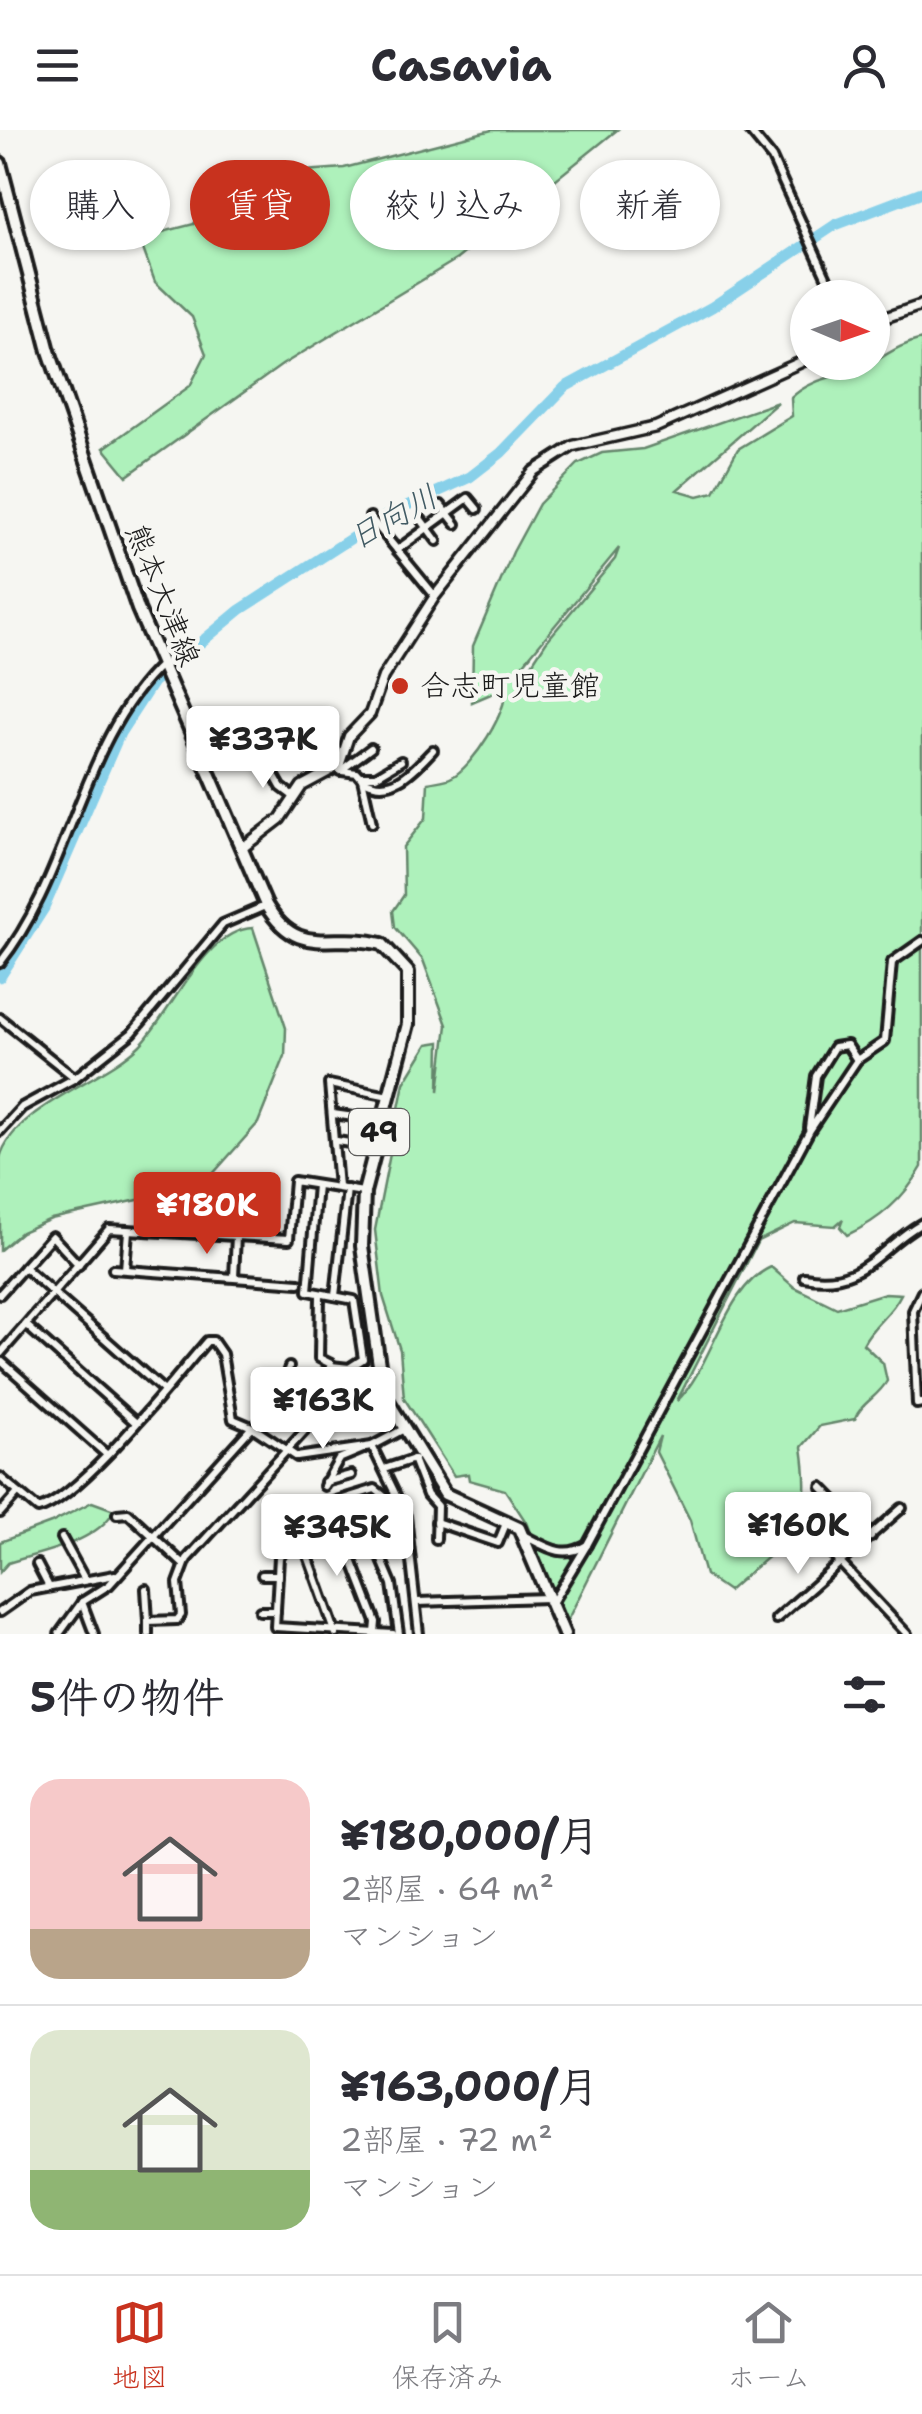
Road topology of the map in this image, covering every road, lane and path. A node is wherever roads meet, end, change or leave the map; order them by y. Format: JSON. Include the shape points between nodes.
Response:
{"nodes":[{"id":1,"x":749,"y":130,"type":"edge"},
{"id":2,"x":0,"y":164,"type":"edge"},
{"id":3,"x":827,"y":280,"type":"edge"},
{"id":4,"x":922,"y":305,"type":"edge"},
{"id":5,"x":890,"y":316,"type":"edge"},
{"id":6,"x":790,"y":367,"type":"edge"},
{"id":7,"x":441,"y":504,"type":"dead end"},
{"id":8,"x":477,"y":509,"type":"dead end"},
{"id":9,"x":448,"y":514,"type":"junction"},
{"id":10,"x":370,"y":517,"type":"dead end"},
{"id":11,"x":420,"y":518,"type":"dead end"},
{"id":12,"x":456,"y":524,"type":"dead end"},
{"id":13,"x":428,"y":528,"type":"junction"},
{"id":14,"x":437,"y":542,"type":"dead end"},
{"id":15,"x":397,"y":550,"type":"junction"},
{"id":16,"x":435,"y":596,"type":"junction"},
{"id":17,"x":166,"y":670,"type":"junction"},
{"id":18,"x":371,"y":748,"type":"dead end"},
{"id":19,"x":432,"y":750,"type":"dead end"},
{"id":20,"x":229,"y":752,"type":"dead end"},
{"id":21,"x":264,"y":757,"type":"dead end"},
{"id":22,"x":401,"y":761,"type":"dead end"},
{"id":23,"x":207,"y":767,"type":"junction"},
{"id":24,"x":339,"y":770,"type":"junction"},
{"id":25,"x":361,"y":777,"type":"junction"},
{"id":26,"x":294,"y":796,"type":"junction"},
{"id":27,"x":372,"y":823,"type":"dead end"},
{"id":28,"x":242,"y":849,"type":"junction"},
{"id":29,"x":266,"y":905,"type":"junction"},
{"id":30,"x":922,"y":941,"type":"edge"},
{"id":31,"x":0,"y":963,"type":"edge"},
{"id":32,"x":0,"y":1018,"type":"edge"},
{"id":33,"x":858,"y":1060,"type":"junction"},
{"id":34,"x":76,"y":1078,"type":"junction"},
{"id":35,"x":388,"y":1096,"type":"junction"},
{"id":36,"x":333,"y":1114,"type":"junction"},
{"id":37,"x":382,"y":1121,"type":"junction"},
{"id":38,"x":0,"y":1131,"type":"edge"},
{"id":39,"x":809,"y":1132,"type":"junction"},
{"id":40,"x":336,"y":1141,"type":"junction"},
{"id":41,"x":375,"y":1147,"type":"junction"},
{"id":42,"x":317,"y":1185,"type":"junction"},
{"id":43,"x":342,"y":1188,"type":"junction"},
{"id":44,"x":364,"y":1192,"type":"junction"},
{"id":45,"x":922,"y":1222,"type":"edge"},
{"id":46,"x":128,"y":1231,"type":"junction"},
{"id":47,"x":236,"y":1236,"type":"junction"},
{"id":48,"x":79,"y":1265,"type":"junction"},
{"id":49,"x":24,"y":1267,"type":"junction"},
{"id":50,"x":113,"y":1269,"type":"dead end"},
{"id":51,"x":125,"y":1269,"type":"junction"},
{"id":52,"x":804,"y":1276,"type":"dead end"},
{"id":53,"x":234,"y":1277,"type":"junction"},
{"id":54,"x":299,"y":1283,"type":"dead end"},
{"id":55,"x":922,"y":1292,"type":"edge"},
{"id":56,"x":55,"y":1293,"type":"junction"},
{"id":57,"x":0,"y":1294,"type":"edge"},
{"id":58,"x":320,"y":1295,"type":"junction"},
{"id":59,"x":334,"y":1296,"type":"junction"},
{"id":60,"x":922,"y":1305,"type":"edge"},
{"id":61,"x":913,"y":1312,"type":"junction"},
{"id":62,"x":26,"y":1325,"type":"junction"},
{"id":63,"x":0,"y":1357,"type":"edge"},
{"id":64,"x":290,"y":1366,"type":"dead end"},
{"id":65,"x":331,"y":1366,"type":"junction"},
{"id":66,"x":164,"y":1390,"type":"junction"},
{"id":67,"x":922,"y":1404,"type":"edge"},
{"id":68,"x":135,"y":1422,"type":"junction"},
{"id":69,"x":254,"y":1427,"type":"junction"},
{"id":70,"x":402,"y":1430,"type":"junction"},
{"id":71,"x":368,"y":1447,"type":"junction"},
{"id":72,"x":285,"y":1450,"type":"junction"},
{"id":73,"x":106,"y":1454,"type":"junction"},
{"id":74,"x":417,"y":1458,"type":"junction"},
{"id":75,"x":384,"y":1469,"type":"junction"},
{"id":76,"x":350,"y":1475,"type":"dead end"},
{"id":77,"x":0,"y":1477,"type":"edge"},
{"id":78,"x":822,"y":1487,"type":"dead end"},
{"id":79,"x":18,"y":1493,"type":"junction"},
{"id":80,"x":382,"y":1495,"type":"junction"},
{"id":81,"x":330,"y":1503,"type":"junction"},
{"id":82,"x":902,"y":1508,"type":"dead end"},
{"id":83,"x":0,"y":1513,"type":"edge"},
{"id":84,"x":405,"y":1513,"type":"junction"},
{"id":85,"x":117,"y":1514,"type":"dead end"},
{"id":86,"x":508,"y":1520,"type":"junction"},
{"id":87,"x":436,"y":1522,"type":"junction"},
{"id":88,"x":153,"y":1535,"type":"junction"},
{"id":89,"x":524,"y":1536,"type":"junction"},
{"id":90,"x":870,"y":1537,"type":"junction"},
{"id":91,"x":62,"y":1538,"type":"dead end"},
{"id":92,"x":436,"y":1539,"type":"dead end"},
{"id":93,"x":302,"y":1540,"type":"junction"},
{"id":94,"x":819,"y":1540,"type":"dead end"},
{"id":95,"x":587,"y":1544,"type":"junction"},
{"id":96,"x":38,"y":1564,"type":"dead end"},
{"id":97,"x":840,"y":1564,"type":"junction"},
{"id":98,"x":185,"y":1566,"type":"junction"},
{"id":99,"x":114,"y":1574,"type":"junction"},
{"id":100,"x":262,"y":1575,"type":"dead end"},
{"id":101,"x":278,"y":1575,"type":"junction"},
{"id":102,"x":86,"y":1580,"type":"junction"},
{"id":103,"x":49,"y":1587,"type":"junction"},
{"id":104,"x":146,"y":1589,"type":"dead end"},
{"id":105,"x":550,"y":1601,"type":"junction"},
{"id":106,"x":82,"y":1602,"type":"junction"},
{"id":107,"x":417,"y":1602,"type":"junction"},
{"id":108,"x":276,"y":1611,"type":"junction"},
{"id":109,"x":0,"y":1612,"type":"edge"},
{"id":110,"x":260,"y":1612,"type":"dead end"},
{"id":111,"x":776,"y":1619,"type":"dead end"},
{"id":112,"x":148,"y":1621,"type":"junction"},
{"id":113,"x":296,"y":1631,"type":"edge"},
{"id":114,"x":336,"y":1632,"type":"edge"},
{"id":115,"x":375,"y":1633,"type":"edge"},
{"id":116,"x":59,"y":1634,"type":"edge"},
{"id":117,"x":94,"y":1634,"type":"edge"},
{"id":118,"x":148,"y":1634,"type":"edge"},
{"id":119,"x":396,"y":1634,"type":"edge"},
{"id":120,"x":419,"y":1634,"type":"edge"},
{"id":121,"x":564,"y":1634,"type":"edge"},
{"id":122,"x":907,"y":1634,"type":"edge"}],
"edges":[{"from":1,"to":3,"type":"street","via":[[772,158]]},
{"from":2,"to":17,"type":"main road","name":"熊本大津線","number":"49","via":[[66,407]]},
{"from":4,"to":5,"type":"street"},
{"from":6,"to":16,"type":"street","via":[[656,427],[594,439],[546,461],[517,487]]},
{"from":7,"to":9,"type":"street"},
{"from":8,"to":9,"type":"street","via":[[468,498]]},
{"from":9,"to":12,"type":"street"},
{"from":9,"to":13,"type":"street"},
{"from":10,"to":15,"type":"street"},
{"from":11,"to":13,"type":"street"},
{"from":13,"to":14,"type":"street"},
{"from":13,"to":15,"type":"street"},
{"from":15,"to":16,"type":"street"},
{"from":16,"to":24,"type":"street","via":[[383,677],[370,714],[348,736]]},
{"from":17,"to":23,"type":"main road","name":"熊本大津線","number":"49"},
{"from":17,"to":31,"type":"street","via":[[122,712],[52,875]]},
{"from":18,"to":24,"type":"street"},
{"from":19,"to":25,"type":"street","via":[[391,784],[376,786]]},
{"from":20,"to":23,"type":"street"},
{"from":21,"to":26,"type":"street"},
{"from":22,"to":25,"type":"street"},
{"from":23,"to":28,"type":"main road","name":"熊本大津線","number":"49"},
{"from":24,"to":25,"type":"street"},
{"from":24,"to":26,"type":"street"},
{"from":25,"to":27,"type":"street"},
{"from":26,"to":28,"type":"street","via":[[280,818]]},
{"from":28,"to":29,"type":"main road","name":"熊本大津線","number":"49"},
{"from":29,"to":34,"type":"street","via":[[223,924],[132,1033]]},
{"from":29,"to":35,"type":"main road","name":"熊本大津線","number":"49","via":[[294,938],[369,941],[401,960],[409,986],[408,1024]]},
{"from":30,"to":33,"type":"street","via":[[892,962],[885,1041]]},
{"from":32,"to":34,"type":"street"},
{"from":33,"to":39,"type":"street"},
{"from":33,"to":39,"type":"street","via":[[846,1045],[834,1047],[816,1076]]},
{"from":34,"to":38,"type":"street","via":[[22,1107]]},
{"from":35,"to":36,"type":"street","via":[[329,1084]]},
{"from":35,"to":37,"type":"main road","name":"熊本大津線","number":"49"},
{"from":36,"to":37,"type":"street"},
{"from":36,"to":40,"type":"street"},
{"from":37,"to":41,"type":"main road","name":"熊本大津線","number":"49"},
{"from":39,"to":95,"type":"street"},
{"from":40,"to":41,"type":"street"},
{"from":40,"to":43,"type":"street"},
{"from":41,"to":44,"type":"main road","name":"熊本大津線","number":"49"},
{"from":42,"to":43,"type":"street"},
{"from":42,"to":47,"type":"street","via":[[294,1182],[289,1239]]},
{"from":42,"to":58,"type":"street","via":[[308,1291]]},
{"from":43,"to":44,"type":"street"},
{"from":43,"to":59,"type":"street"},
{"from":44,"to":70,"type":"main road","name":"熊本大津線","number":"49","via":[[363,1258],[383,1393]]},
{"from":45,"to":52,"type":"street","via":[[853,1273],[830,1280]]},
{"from":46,"to":47,"type":"street"},
{"from":46,"to":48,"type":"street","via":[[109,1229]]},
{"from":46,"to":51,"type":"street"},
{"from":47,"to":53,"type":"street"},
{"from":48,"to":49,"type":"street","via":[[52,1236]]},
{"from":48,"to":56,"type":"street"},
{"from":49,"to":56,"type":"street"},
{"from":49,"to":57,"type":"street"},
{"from":50,"to":51,"type":"street"},
{"from":51,"to":53,"type":"street"},
{"from":53,"to":54,"type":"street"},
{"from":55,"to":61,"type":"street"},
{"from":56,"to":62,"type":"street"},
{"from":56,"to":66,"type":"street"},
{"from":58,"to":59,"type":"street"},
{"from":58,"to":65,"type":"street","via":[[319,1358]]},
{"from":59,"to":65,"type":"street","via":[[354,1300],[363,1359],[349,1368]]},
{"from":60,"to":61,"type":"street"},
{"from":61,"to":67,"type":"street"},
{"from":62,"to":63,"type":"street"},
{"from":62,"to":68,"type":"street"},
{"from":63,"to":73,"type":"street"},
{"from":64,"to":69,"type":"street","via":[[280,1394]]},
{"from":65,"to":72,"type":"street","via":[[314,1420]]},
{"from":66,"to":68,"type":"street"},
{"from":66,"to":69,"type":"street","via":[[213,1341],[222,1354],[233,1420]]},
{"from":68,"to":73,"type":"street"},
{"from":69,"to":72,"type":"street"},
{"from":69,"to":88,"type":"street"},
{"from":70,"to":71,"type":"street"},
{"from":70,"to":74,"type":"main road","name":"熊本大津線","number":"49"},
{"from":71,"to":72,"type":"street","via":[[304,1456]]},
{"from":71,"to":75,"type":"street"},
{"from":71,"to":76,"type":"street","via":[[339,1460],[324,1484]]},
{"from":72,"to":98,"type":"street"},
{"from":73,"to":79,"type":"street","via":[[45,1508]]},
{"from":74,"to":75,"type":"street"},
{"from":74,"to":86,"type":"main road","name":"熊本大津線","number":"49","via":[[445,1494]]},
{"from":74,"to":87,"type":"street","via":[[437,1506]]},
{"from":75,"to":84,"type":"street"},
{"from":77,"to":79,"type":"street"},
{"from":78,"to":90,"type":"street"},
{"from":79,"to":83,"type":"street"},
{"from":80,"to":81,"type":"street","via":[[375,1490]]},
{"from":80,"to":84,"type":"street"},
{"from":80,"to":119,"type":"street","via":[[373,1539],[392,1584]]},
{"from":81,"to":93,"type":"street","via":[[299,1521]]},
{"from":81,"to":115,"type":"street"},
{"from":82,"to":90,"type":"street"},
{"from":84,"to":107,"type":"street"},
{"from":85,"to":88,"type":"street","via":[[128,1513]]},
{"from":86,"to":87,"type":"street","via":[[498,1543]]},
{"from":86,"to":89,"type":"main road","name":"熊本大津線","number":"49"},
{"from":87,"to":92,"type":"street"},
{"from":88,"to":98,"type":"street"},
{"from":88,"to":99,"type":"street"},
{"from":89,"to":95,"type":"street","via":[[555,1551],[573,1553]]},
{"from":89,"to":105,"type":"main road","name":"熊本大津線","number":"49"},
{"from":90,"to":97,"type":"street"},
{"from":91,"to":102,"type":"street"},
{"from":93,"to":101,"type":"street","via":[[286,1546]]},
{"from":93,"to":114,"type":"street"},
{"from":94,"to":97,"type":"street"},
{"from":95,"to":105,"type":"street"},
{"from":96,"to":103,"type":"street"},
{"from":97,"to":111,"type":"street"},
{"from":97,"to":122,"type":"street"},
{"from":98,"to":112,"type":"street","via":[[178,1583],[181,1615]]},
{"from":99,"to":102,"type":"street"},
{"from":99,"to":106,"type":"street"},
{"from":100,"to":101,"type":"street"},
{"from":101,"to":108,"type":"street"},
{"from":102,"to":103,"type":"street"},
{"from":103,"to":109,"type":"street","via":[[30,1591]]},
{"from":104,"to":112,"type":"street"},
{"from":105,"to":107,"type":"street"},
{"from":105,"to":121,"type":"main road","name":"熊本大津線","number":"49"},
{"from":106,"to":116,"type":"street"},
{"from":106,"to":117,"type":"street"},
{"from":107,"to":120,"type":"street"},
{"from":108,"to":110,"type":"street"},
{"from":108,"to":113,"type":"street","via":[[275,1627]]},
{"from":112,"to":118,"type":"street"},
{"from":113,"to":114,"type":"street"},
{"from":114,"to":115,"type":"street"},
{"from":115,"to":119,"type":"street"}]}
